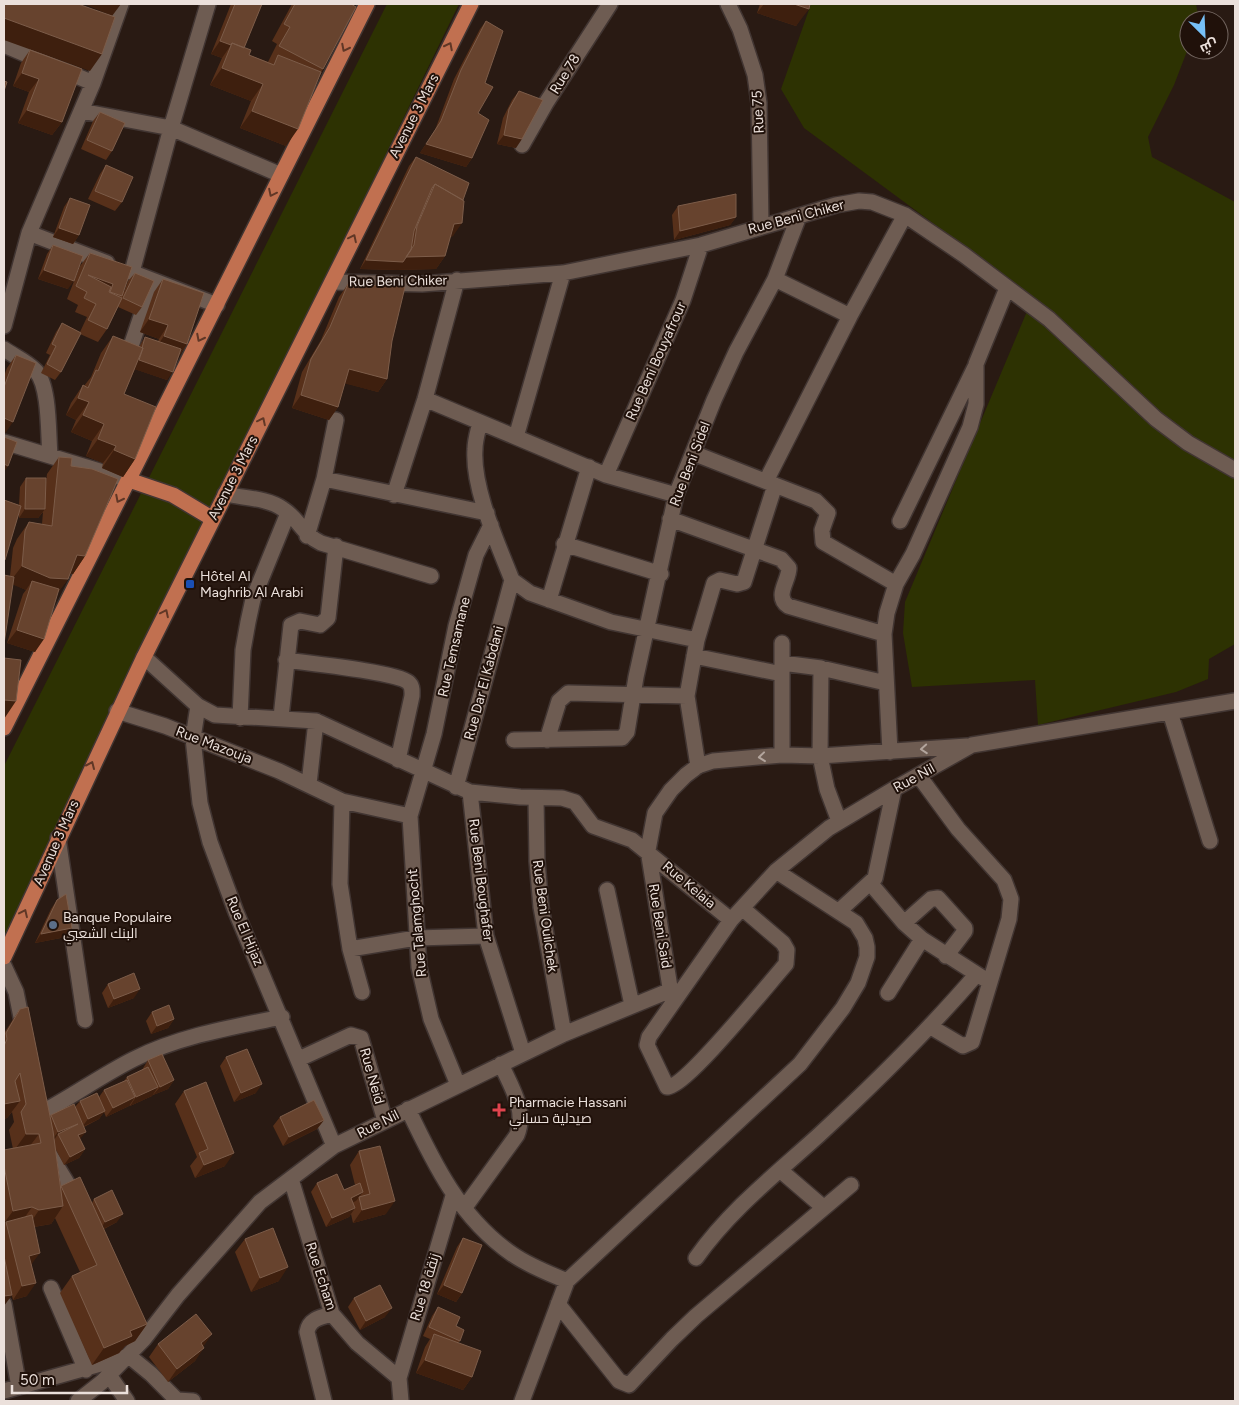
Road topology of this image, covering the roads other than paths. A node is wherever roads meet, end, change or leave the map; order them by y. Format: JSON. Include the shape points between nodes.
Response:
{"nodes":[{"id":1,"x":121,"y":4,"type":"edge"},
{"id":2,"x":208,"y":4,"type":"edge"},
{"id":3,"x":367,"y":4,"type":"edge"},
{"id":4,"x":471,"y":4,"type":"edge"},
{"id":5,"x":610,"y":4,"type":"edge"},
{"id":6,"x":730,"y":4,"type":"edge"},
{"id":7,"x":343,"y":11,"type":"edge"},
{"id":8,"x":360,"y":18,"type":"junction"},
{"id":9,"x":4,"y":45,"type":"edge"},
{"id":10,"x":93,"y":83,"type":"junction"},
{"id":11,"x":81,"y":111,"type":"junction"},
{"id":12,"x":171,"y":128,"type":"junction"},
{"id":13,"x":522,"y":146,"type":"edge"},
{"id":14,"x":281,"y":175,"type":"junction"},
{"id":15,"x":799,"y":216,"type":"junction"},
{"id":16,"x":905,"y":216,"type":"junction"},
{"id":17,"x":761,"y":226,"type":"junction"},
{"id":18,"x":29,"y":233,"type":"junction"},
{"id":19,"x":701,"y":245,"type":"junction"},
{"id":20,"x":132,"y":272,"type":"junction"},
{"id":21,"x":563,"y":273,"type":"junction"},
{"id":22,"x":775,"y":279,"type":"junction"},
{"id":23,"x":457,"y":280,"type":"junction"},
{"id":24,"x":153,"y":281,"type":"junction"},
{"id":25,"x":332,"y":282,"type":"junction"},
{"id":26,"x":1007,"y":288,"type":"junction"},
{"id":27,"x":217,"y":305,"type":"junction"},
{"id":28,"x":850,"y":316,"type":"junction"},
{"id":29,"x":4,"y":326,"type":"edge"},
{"id":30,"x":4,"y":349,"type":"edge"},
{"id":31,"x":106,"y":352,"type":"edge"},
{"id":32,"x":976,"y":364,"type":"junction"},
{"id":33,"x":425,"y":399,"type":"junction"},
{"id":34,"x":336,"y":420,"type":"dead end"},
{"id":35,"x":480,"y":422,"type":"junction"},
{"id":36,"x":516,"y":437,"type":"junction"},
{"id":37,"x":4,"y":442,"type":"edge"},
{"id":38,"x":693,"y":453,"type":"junction"},
{"id":39,"x":50,"y":455,"type":"junction"},
{"id":40,"x":589,"y":467,"type":"junction"},
{"id":41,"x":1235,"y":470,"type":"edge"},
{"id":42,"x":606,"y":475,"type":"junction"},
{"id":43,"x":324,"y":479,"type":"junction"},
{"id":44,"x":129,"y":480,"type":"junction"},
{"id":45,"x":770,"y":483,"type":"junction"},
{"id":46,"x":226,"y":494,"type":"junction"},
{"id":47,"x":394,"y":495,"type":"junction"},
{"id":48,"x":676,"y":495,"type":"junction"},
{"id":49,"x":288,"y":513,"type":"junction"},
{"id":50,"x":670,"y":518,"type":"junction"},
{"id":51,"x":213,"y":519,"type":"junction"},
{"id":52,"x":489,"y":519,"type":"junction"},
{"id":53,"x":900,"y":521,"type":"dead end"},
{"id":54,"x":308,"y":536,"type":"junction"},
{"id":55,"x":564,"y":544,"type":"junction"},
{"id":56,"x":336,"y":546,"type":"junction"},
{"id":57,"x":753,"y":548,"type":"junction"},
{"id":58,"x":661,"y":574,"type":"junction"},
{"id":59,"x":431,"y":576,"type":"dead end"},
{"id":60,"x":512,"y":580,"type":"junction"},
{"id":61,"x":896,"y":584,"type":"junction"},
{"id":62,"x":548,"y":600,"type":"junction"},
{"id":63,"x":646,"y":630,"type":"junction"},
{"id":64,"x":884,"y":634,"type":"junction"},
{"id":65,"x":697,"y":640,"type":"junction"},
{"id":66,"x":782,"y":643,"type":"dead end"},
{"id":67,"x":694,"y":656,"type":"junction"},
{"id":68,"x":144,"y":657,"type":"junction"},
{"id":69,"x":286,"y":660,"type":"junction"},
{"id":70,"x":782,"y":668,"type":"junction"},
{"id":71,"x":821,"y":668,"type":"junction"},
{"id":72,"x":886,"y":682,"type":"junction"},
{"id":73,"x":634,"y":694,"type":"junction"},
{"id":74,"x":687,"y":696,"type":"junction"},
{"id":75,"x":1235,"y":701,"type":"edge"},
{"id":76,"x":198,"y":706,"type":"junction"},
{"id":77,"x":117,"y":712,"type":"junction"},
{"id":78,"x":1170,"y":712,"type":"junction"},
{"id":79,"x":281,"y":717,"type":"junction"},
{"id":80,"x":240,"y":718,"type":"junction"},
{"id":81,"x":316,"y":721,"type":"junction"},
{"id":82,"x":4,"y":728,"type":"edge"},
{"id":83,"x":193,"y":738,"type":"junction"},
{"id":84,"x":514,"y":740,"type":"dead end"},
{"id":85,"x":547,"y":740,"type":"junction"},
{"id":86,"x":972,"y":746,"type":"junction"},
{"id":87,"x":890,"y":752,"type":"junction"},
{"id":88,"x":782,"y":755,"type":"junction"},
{"id":89,"x":820,"y":756,"type":"junction"},
{"id":90,"x":398,"y":760,"type":"junction"},
{"id":91,"x":698,"y":766,"type":"junction"},
{"id":92,"x":422,"y":772,"type":"junction"},
{"id":93,"x":919,"y":776,"type":"junction"},
{"id":94,"x":309,"y":784,"type":"junction"},
{"id":95,"x":463,"y":789,"type":"junction"},
{"id":96,"x":894,"y":789,"type":"junction"},
{"id":97,"x":536,"y":798,"type":"junction"},
{"id":98,"x":342,"y":801,"type":"junction"},
{"id":99,"x":410,"y":816,"type":"junction"},
{"id":100,"x":840,"y":821,"type":"junction"},
{"id":101,"x":58,"y":838,"type":"junction"},
{"id":102,"x":1210,"y":841,"type":"dead end"},
{"id":103,"x":648,"y":850,"type":"junction"},
{"id":104,"x":776,"y":871,"type":"junction"},
{"id":105,"x":871,"y":884,"type":"junction"},
{"id":106,"x":608,"y":890,"type":"dead end"},
{"id":107,"x":742,"y":908,"type":"junction"},
{"id":108,"x":839,"y":911,"type":"junction"},
{"id":109,"x":731,"y":920,"type":"junction"},
{"id":110,"x":904,"y":923,"type":"junction"},
{"id":111,"x":486,"y":936,"type":"junction"},
{"id":112,"x":416,"y":938,"type":"junction"},
{"id":113,"x":922,"y":939,"type":"junction"},
{"id":114,"x":350,"y":949,"type":"junction"},
{"id":115,"x":946,"y":956,"type":"junction"},
{"id":116,"x":4,"y":957,"type":"edge"},
{"id":117,"x":4,"y":966,"type":"edge"},
{"id":118,"x":976,"y":975,"type":"junction"},
{"id":119,"x":992,"y":981,"type":"junction"},
{"id":120,"x":362,"y":992,"type":"dead end"},
{"id":121,"x":888,"y":993,"type":"dead end"},
{"id":122,"x":672,"y":996,"type":"junction"},
{"id":123,"x":632,"y":1006,"type":"junction"},
{"id":124,"x":282,"y":1017,"type":"junction"},
{"id":125,"x":85,"y":1020,"type":"dead end"},
{"id":126,"x":931,"y":1027,"type":"junction"},
{"id":127,"x":564,"y":1034,"type":"junction"},
{"id":128,"x":25,"y":1040,"type":"edge"},
{"id":129,"x":523,"y":1054,"type":"junction"},
{"id":130,"x":299,"y":1059,"type":"junction"},
{"id":131,"x":500,"y":1064,"type":"junction"},
{"id":132,"x":458,"y":1085,"type":"junction"},
{"id":133,"x":32,"y":1098,"type":"edge"},
{"id":134,"x":408,"y":1109,"type":"junction"},
{"id":135,"x":35,"y":1116,"type":"junction"},
{"id":136,"x":385,"y":1121,"type":"junction"},
{"id":137,"x":334,"y":1146,"type":"junction"},
{"id":138,"x":780,"y":1170,"type":"junction"},
{"id":139,"x":291,"y":1179,"type":"junction"},
{"id":140,"x":851,"y":1185,"type":"dead end"},
{"id":141,"x":453,"y":1196,"type":"junction"},
{"id":142,"x":465,"y":1207,"type":"junction"},
{"id":143,"x":823,"y":1207,"type":"junction"},
{"id":144,"x":84,"y":1212,"type":"edge"},
{"id":145,"x":696,"y":1258,"type":"dead end"},
{"id":146,"x":567,"y":1281,"type":"junction"},
{"id":147,"x":51,"y":1288,"type":"dead end"},
{"id":148,"x":558,"y":1304,"type":"junction"},
{"id":149,"x":4,"y":1312,"type":"edge"},
{"id":150,"x":332,"y":1314,"type":"junction"},
{"id":151,"x":136,"y":1322,"type":"edge"},
{"id":152,"x":144,"y":1339,"type":"junction"},
{"id":153,"x":129,"y":1356,"type":"junction"},
{"id":154,"x":86,"y":1370,"type":"junction"},
{"id":155,"x":109,"y":1375,"type":"junction"},
{"id":156,"x":399,"y":1378,"type":"junction"},
{"id":157,"x":11,"y":1389,"type":"edge"},
{"id":158,"x":78,"y":1401,"type":"edge"},
{"id":159,"x":127,"y":1401,"type":"edge"},
{"id":160,"x":193,"y":1401,"type":"edge"},
{"id":161,"x":324,"y":1401,"type":"edge"},
{"id":162,"x":402,"y":1401,"type":"edge"},
{"id":163,"x":522,"y":1401,"type":"edge"}],
"edges":[{"from":1,"to":10,"type":"street","via":[[109,20]]},
{"from":2,"to":12,"type":"street"},
{"from":3,"to":8,"type":"main road"},
{"from":25,"to":4,"type":"main road","name":"Avenue 3 Mars","one_way":true},
{"from":5,"to":13,"type":"street","name":"Rue 78"},
{"from":6,"to":17,"type":"street","name":"Rue 75","via":[[755,75],[759,103]]},
{"from":7,"to":8,"type":"street"},
{"from":8,"to":14,"type":"main road","one_way":true},
{"from":9,"to":10,"type":"street"},
{"from":10,"to":11,"type":"street"},
{"from":11,"to":12,"type":"street"},
{"from":11,"to":18,"type":"street"},
{"from":12,"to":14,"type":"street"},
{"from":12,"to":20,"type":"street"},
{"from":14,"to":27,"type":"main road","one_way":true},
{"from":15,"to":16,"type":"street","name":"Rue Beni Chiker","via":[[859,201],[879,204]]},
{"from":15,"to":17,"type":"street","name":"Rue Beni Chiker"},
{"from":15,"to":22,"type":"street","name":"Rue Beni Sidel"},
{"from":16,"to":26,"type":"street","name":"Rue Beni Chiker"},
{"from":16,"to":28,"type":"street"},
{"from":17,"to":19,"type":"street","name":"Rue Beni Chiker"},
{"from":18,"to":20,"type":"street"},
{"from":18,"to":29,"type":"street"},
{"from":19,"to":21,"type":"street","name":"Rue Beni Chiker"},
{"from":19,"to":42,"type":"street","name":"Rue Beni Bouyafrour","via":[[683,300]]},
{"from":20,"to":24,"type":"street"},
{"from":21,"to":23,"type":"street","name":"Rue Beni Chiker"},
{"from":21,"to":36,"type":"street"},
{"from":22,"to":28,"type":"street"},
{"from":22,"to":38,"type":"street","name":"Rue Beni Sidel","via":[[736,352]]},
{"from":23,"to":25,"type":"street","name":"Rue Beni Chiker","via":[[422,284]]},
{"from":23,"to":33,"type":"street"},
{"from":24,"to":27,"type":"street"},
{"from":24,"to":31,"type":"street","via":[[128,353]]},
{"from":46,"to":25,"type":"main road","name":"Avenue 3 Mars","one_way":true},
{"from":26,"to":32,"type":"street"},
{"from":26,"to":41,"type":"street","name":"Rue Beni Chiker","via":[[1075,341],[1156,419],[1188,443]]},
{"from":27,"to":44,"type":"main road","one_way":true},
{"from":28,"to":45,"type":"street"},
{"from":30,"to":39,"type":"street","via":[[40,377]]},
{"from":32,"to":53,"type":"street"},
{"from":32,"to":61,"type":"street","via":[[976,404],[970,427],[913,554]]},
{"from":33,"to":35,"type":"street"},
{"from":33,"to":47,"type":"street"},
{"from":34,"to":43,"type":"street"},
{"from":35,"to":36,"type":"street"},
{"from":35,"to":52,"type":"street","via":[[475,461]]},
{"from":36,"to":40,"type":"street"},
{"from":37,"to":39,"type":"street"},
{"from":38,"to":45,"type":"street"},
{"from":38,"to":48,"type":"street","name":"Rue Beni Sidel"},
{"from":39,"to":44,"type":"street"},
{"from":40,"to":42,"type":"street"},
{"from":40,"to":55,"type":"street"},
{"from":42,"to":48,"type":"street"},
{"from":43,"to":47,"type":"street"},
{"from":43,"to":54,"type":"street"},
{"from":44,"to":51,"type":"main road","via":[[173,495]]},
{"from":44,"to":82,"type":"main road","one_way":true},
{"from":45,"to":57,"type":"street"},
{"from":45,"to":61,"type":"street","via":[[820,504],[828,513],[821,535],[823,542]]},
{"from":46,"to":49,"type":"street","via":[[276,504]]},
{"from":46,"to":51,"type":"main road","name":"Avenue 3 Mars"},
{"from":47,"to":52,"type":"street"},
{"from":48,"to":50,"type":"street","name":"Rue Beni Sidel"},
{"from":49,"to":54,"type":"street"},
{"from":49,"to":80,"type":"street","via":[[248,622],[243,650]]},
{"from":50,"to":57,"type":"street"},
{"from":50,"to":58,"type":"street","name":"Rue Beni Sidel"},
{"from":68,"to":51,"type":"main road","name":"Avenue 3 Mars","one_way":true},
{"from":52,"to":60,"type":"street"},
{"from":52,"to":92,"type":"street","name":"Rue Temsamane","via":[[456,626],[434,734]]},
{"from":54,"to":56,"type":"street"},
{"from":55,"to":58,"type":"street"},
{"from":55,"to":62,"type":"street"},
{"from":56,"to":59,"type":"street"},
{"from":56,"to":69,"type":"street","via":[[328,618],[320,625],[300,621],[293,623]]},
{"from":57,"to":64,"type":"street","via":[[788,565],[790,571],[782,596],[788,606]]},
{"from":57,"to":65,"type":"street","via":[[744,582],[737,584],[720,580],[714,584]]},
{"from":58,"to":63,"type":"street","name":"Rue Beni Sidel"},
{"from":60,"to":62,"type":"street","via":[[523,590]]},
{"from":60,"to":95,"type":"street","name":"Rue Dar El Kabdani"},
{"from":61,"to":64,"type":"street"},
{"from":62,"to":63,"type":"street"},
{"from":63,"to":65,"type":"street"},
{"from":63,"to":73,"type":"street","name":"Rue Beni Sidel"},
{"from":64,"to":72,"type":"street"},
{"from":65,"to":67,"type":"street"},
{"from":66,"to":70,"type":"street"},
{"from":67,"to":70,"type":"street"},
{"from":67,"to":74,"type":"street"},
{"from":68,"to":76,"type":"street","name":"Rue Kelaia"},
{"from":68,"to":77,"type":"main road","name":"Avenue 3 Mars"},
{"from":69,"to":79,"type":"street"},
{"from":69,"to":90,"type":"street","via":[[405,681],[412,688],[412,696]]},
{"from":70,"to":71,"type":"street"},
{"from":70,"to":88,"type":"street"},
{"from":71,"to":72,"type":"street"},
{"from":71,"to":89,"type":"street"},
{"from":72,"to":87,"type":"street"},
{"from":73,"to":74,"type":"street"},
{"from":73,"to":85,"type":"street","via":[[573,692],[562,696]]},
{"from":73,"to":85,"type":"street","name":"Rue Beni Sidel","via":[[629,728],[622,738]]},
{"from":74,"to":91,"type":"street"},
{"from":75,"to":78,"type":"street","name":"Rue Nil"},
{"from":76,"to":80,"type":"street","name":"Rue Kelaia","via":[[215,715]]},
{"from":76,"to":83,"type":"street","name":"Rue El Hijaz"},
{"from":77,"to":83,"type":"street","name":"Rue Mazouja"},
{"from":101,"to":77,"type":"main road","name":"Avenue 3 Mars","one_way":true},
{"from":78,"to":86,"type":"street","name":"Rue Nil"},
{"from":78,"to":102,"type":"street"},
{"from":79,"to":80,"type":"street","name":"Rue Kelaia"},
{"from":79,"to":81,"type":"street","name":"Rue Kelaia"},
{"from":81,"to":90,"type":"street","name":"Rue Kelaia"},
{"from":81,"to":94,"type":"street"},
{"from":83,"to":94,"type":"street","name":"Rue Mazouja"},
{"from":83,"to":124,"type":"street","name":"Rue El Hijaz","via":[[200,803],[210,842],[236,912]]},
{"from":84,"to":85,"type":"street"},
{"from":86,"to":87,"type":"street","one_way":true},
{"from":86,"to":93,"type":"street","name":"Rue Nil"},
{"from":87,"to":89,"type":"street"},
{"from":88,"to":89,"type":"street"},
{"from":88,"to":91,"type":"street","one_way":true,"via":[[713,761]]},
{"from":89,"to":100,"type":"street","via":[[827,789]]},
{"from":90,"to":92,"type":"street","name":"Rue Kelaia"},
{"from":91,"to":103,"type":"street","name":"Rue Beni Said","via":[[660,804],[652,822]]},
{"from":92,"to":95,"type":"street","name":"Rue Kelaia"},
{"from":92,"to":99,"type":"street","name":"Rue Temsamane"},
{"from":93,"to":96,"type":"street","name":"Rue Nil"},
{"from":93,"to":119,"type":"street","via":[[958,829],[998,872],[1009,890],[1009,919]]},
{"from":94,"to":98,"type":"street","name":"Rue Mazouja"},
{"from":95,"to":97,"type":"street","name":"Rue Kelaia"},
{"from":95,"to":111,"type":"street","name":"Rue Beni Boughafer"},
{"from":96,"to":100,"type":"street","name":"Rue Nil"},
{"from":96,"to":105,"type":"street","via":[[878,868]]},
{"from":97,"to":103,"type":"street","name":"Rue Kelaia","via":[[562,798],[575,802],[593,826],[627,837]]},
{"from":97,"to":127,"type":"street","name":"Rue Beni Ouilchek","via":[[541,907]]},
{"from":98,"to":99,"type":"street","name":"Rue Mazouja"},
{"from":98,"to":114,"type":"street","via":[[340,884]]},
{"from":99,"to":112,"type":"street","name":"Rue Talamghocht"},
{"from":100,"to":104,"type":"street","name":"Rue Nil"},
{"from":116,"to":101,"type":"main road","name":"Avenue 3 Mars","one_way":true},
{"from":101,"to":125,"type":"street"},
{"from":103,"to":109,"type":"street","name":"Rue Kelaia"},
{"from":103,"to":122,"type":"street","name":"Rue Beni Said"},
{"from":104,"to":107,"type":"street","name":"Rue Nil"},
{"from":104,"to":108,"type":"street"},
{"from":105,"to":108,"type":"street"},
{"from":105,"to":110,"type":"street"},
{"from":106,"to":123,"type":"street"},
{"from":107,"to":109,"type":"street","name":"Rue Nil"},
{"from":107,"to":122,"type":"street","via":[[783,944],[787,950],[786,964],[697,1066],[676,1084],[667,1087],[647,1041]]},
{"from":108,"to":146,"type":"street","via":[[856,923],[865,938],[867,952],[858,983],[835,1019],[800,1064]]},
{"from":109,"to":122,"type":"street","name":"Rue Nil"},
{"from":110,"to":113,"type":"street"},
{"from":110,"to":115,"type":"street","via":[[931,899],[938,898],[965,931]]},
{"from":111,"to":112,"type":"street"},
{"from":111,"to":129,"type":"street","name":"Rue Beni Boughafer"},
{"from":112,"to":114,"type":"street"},
{"from":112,"to":132,"type":"street","name":"Rue Talamghocht","via":[[431,1019]]},
{"from":113,"to":115,"type":"street"},
{"from":113,"to":121,"type":"street"},
{"from":114,"to":120,"type":"street"},
{"from":115,"to":118,"type":"street"},
{"from":117,"to":128,"type":"street","via":[[16,992]]},
{"from":118,"to":119,"type":"street"},
{"from":118,"to":126,"type":"street"},
{"from":119,"to":126,"type":"street","via":[[970,1044],[963,1046]]},
{"from":122,"to":123,"type":"street","name":"Rue Nil"},
{"from":123,"to":127,"type":"street","name":"Rue Nil"},
{"from":124,"to":130,"type":"street","name":"Rue El Hijaz"},
{"from":124,"to":135,"type":"street","via":[[219,1030],[135,1058]]},
{"from":126,"to":138,"type":"street"},
{"from":127,"to":129,"type":"street","name":"Rue Nil"},
{"from":129,"to":131,"type":"street","name":"Rue Nil"},
{"from":130,"to":136,"type":"street","name":"Rue Neid","via":[[351,1035],[361,1038]]},
{"from":130,"to":137,"type":"street","name":"Rue El Hijaz"},
{"from":131,"to":132,"type":"street","name":"Rue Nil"},
{"from":131,"to":142,"type":"street","via":[[520,1108],[522,1123],[517,1135]]},
{"from":132,"to":134,"type":"street","name":"Rue Nil"},
{"from":133,"to":135,"type":"street"},
{"from":134,"to":136,"type":"street","name":"Rue Nil"},
{"from":134,"to":141,"type":"street","via":[[431,1159]]},
{"from":135,"to":144,"type":"street","via":[[41,1138]]},
{"from":136,"to":137,"type":"street","name":"Rue Nil"},
{"from":137,"to":139,"type":"street","name":"Rue Nil"},
{"from":138,"to":143,"type":"street"},
{"from":138,"to":145,"type":"street","via":[[726,1219]]},
{"from":139,"to":150,"type":"street","name":"Rue Echam"},
{"from":139,"to":152,"type":"street","name":"Rue Nil","via":[[260,1202]]},
{"from":140,"to":143,"type":"street"},
{"from":141,"to":142,"type":"street"},
{"from":141,"to":156,"type":"street","name":"Rue 18 زنقة"},
{"from":142,"to":146,"type":"street","via":[[511,1253]]},
{"from":143,"to":148,"type":"street","via":[[690,1322],[629,1385],[619,1382]]},
{"from":146,"to":148,"type":"street"},
{"from":147,"to":154,"type":"street"},
{"from":148,"to":163,"type":"street"},
{"from":149,"to":157,"type":"street"},
{"from":150,"to":156,"type":"street","name":"Rue Echam","via":[[357,1343]]},
{"from":150,"to":161,"type":"street","via":[[314,1320],[307,1332]]},
{"from":151,"to":152,"type":"street"},
{"from":152,"to":153,"type":"street","name":"Rue Nil"},
{"from":153,"to":154,"type":"street"},
{"from":153,"to":155,"type":"street","name":"Rue Nil"},
{"from":153,"to":160,"type":"street","via":[[152,1374],[176,1400]]},
{"from":154,"to":157,"type":"street"},
{"from":155,"to":158,"type":"street","name":"Rue Nil"},
{"from":155,"to":159,"type":"street"},
{"from":156,"to":162,"type":"street"}]}
